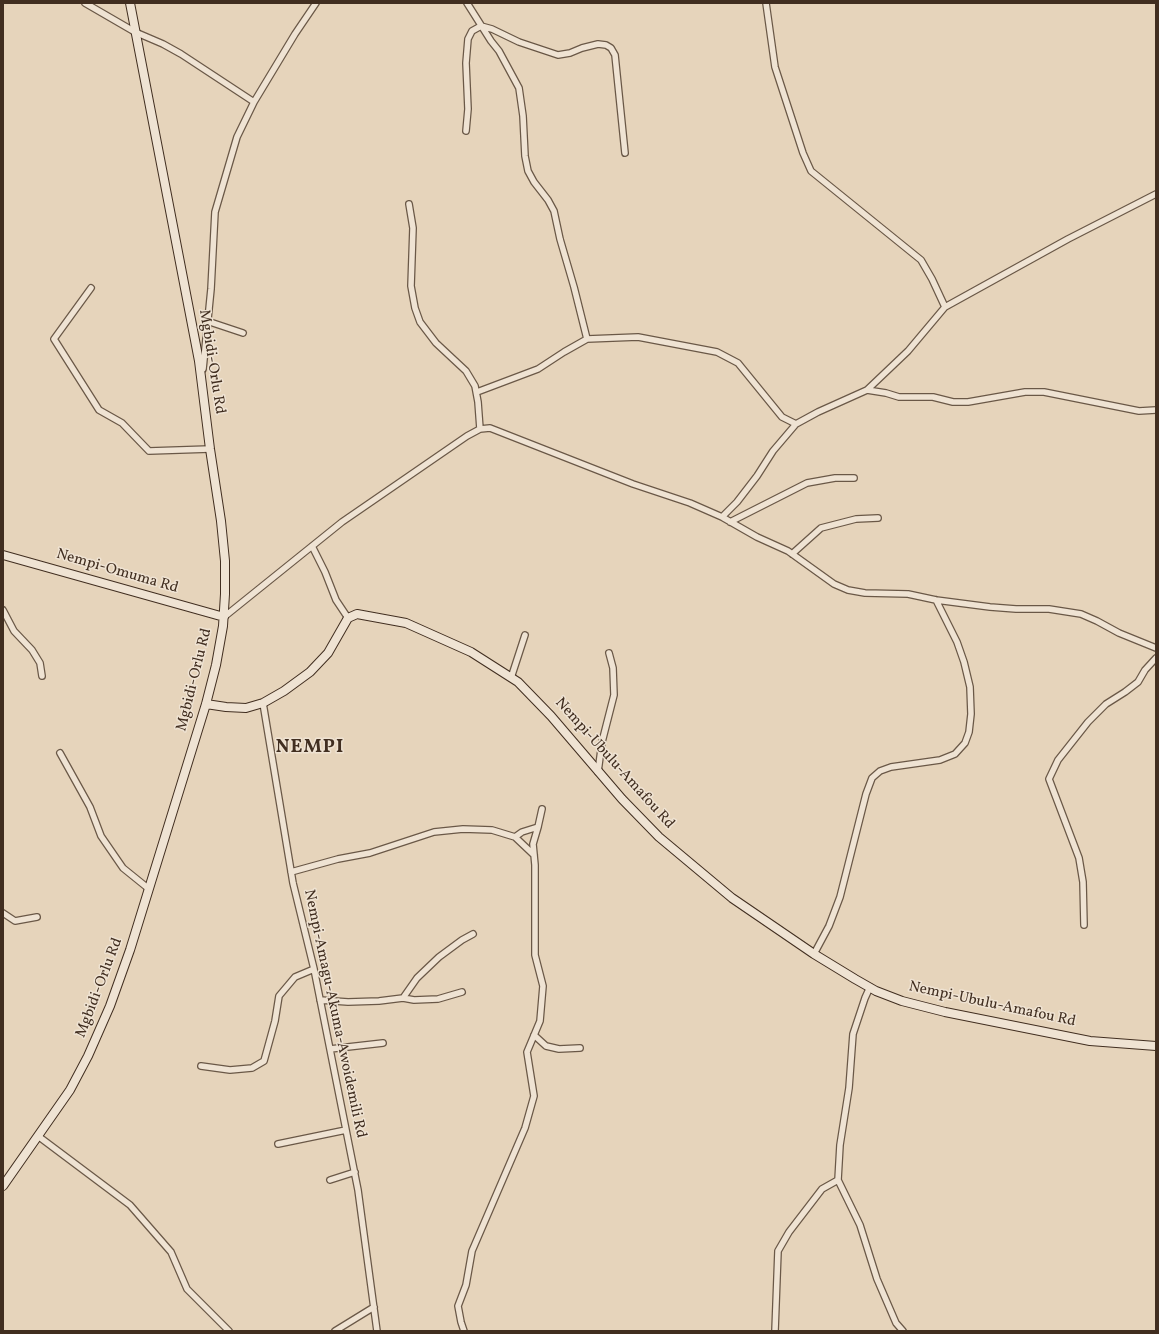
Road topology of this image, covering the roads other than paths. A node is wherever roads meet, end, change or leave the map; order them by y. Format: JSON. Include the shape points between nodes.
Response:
{"nodes":[{"id":1,"x":85,"y":3,"type":"edge"},
{"id":2,"x":130,"y":3,"type":"edge"},
{"id":3,"x":316,"y":3,"type":"edge"},
{"id":4,"x":467,"y":3,"type":"edge"},
{"id":5,"x":766,"y":3,"type":"edge"},
{"id":6,"x":481,"y":26,"type":"junction"},
{"id":7,"x":135,"y":32,"type":"junction"},
{"id":8,"x":254,"y":102,"type":"junction"},
{"id":9,"x":466,"y":131,"type":"dead end"},
{"id":10,"x":624,"y":153,"type":"dead end"},
{"id":11,"x":1156,"y":194,"type":"edge"},
{"id":12,"x":409,"y":204,"type":"dead end"},
{"id":13,"x":91,"y":288,"type":"dead end"},
{"id":14,"x":945,"y":307,"type":"junction"},
{"id":15,"x":208,"y":321,"type":"junction"},
{"id":16,"x":243,"y":333,"type":"dead end"},
{"id":17,"x":587,"y":339,"type":"junction"},
{"id":18,"x":201,"y":382,"type":"junction"},
{"id":19,"x":867,"y":390,"type":"junction"},
{"id":20,"x":477,"y":392,"type":"junction"},
{"id":21,"x":1156,"y":410,"type":"edge"},
{"id":22,"x":796,"y":424,"type":"junction"},
{"id":23,"x":480,"y":429,"type":"junction"},
{"id":24,"x":210,"y":449,"type":"junction"},
{"id":25,"x":854,"y":478,"type":"dead end"},
{"id":26,"x":722,"y":517,"type":"junction"},
{"id":27,"x":878,"y":518,"type":"dead end"},
{"id":28,"x":730,"y":522,"type":"junction"},
{"id":29,"x":312,"y":546,"type":"junction"},
{"id":30,"x":792,"y":554,"type":"junction"},
{"id":31,"x":3,"y":555,"type":"edge"},
{"id":32,"x":936,"y":600,"type":"junction"},
{"id":33,"x":3,"y":610,"type":"edge"},
{"id":34,"x":224,"y":617,"type":"junction"},
{"id":35,"x":348,"y":618,"type":"junction"},
{"id":36,"x":525,"y":636,"type":"dead end"},
{"id":37,"x":1155,"y":648,"type":"edge"},
{"id":38,"x":609,"y":653,"type":"dead end"},
{"id":39,"x":1156,"y":656,"type":"edge"},
{"id":40,"x":42,"y":676,"type":"dead end"},
{"id":41,"x":511,"y":678,"type":"junction"},
{"id":42,"x":263,"y":703,"type":"junction"},
{"id":43,"x":206,"y":704,"type":"junction"},
{"id":44,"x":60,"y":753,"type":"dead end"},
{"id":45,"x":598,"y":772,"type":"junction"},
{"id":46,"x":542,"y":809,"type":"dead end"},
{"id":47,"x":538,"y":827,"type":"junction"},
{"id":48,"x":515,"y":837,"type":"junction"},
{"id":49,"x":534,"y":854,"type":"junction"},
{"id":50,"x":291,"y":872,"type":"junction"},
{"id":51,"x":149,"y":889,"type":"junction"},
{"id":52,"x":3,"y":913,"type":"edge"},
{"id":53,"x":38,"y":917,"type":"dead end"},
{"id":54,"x":1084,"y":925,"type":"dead end"},
{"id":55,"x":473,"y":934,"type":"dead end"},
{"id":56,"x":814,"y":954,"type":"junction"},
{"id":57,"x":314,"y":969,"type":"junction"},
{"id":58,"x":870,"y":987,"type":"junction"},
{"id":59,"x":462,"y":992,"type":"dead end"},
{"id":60,"x":403,"y":998,"type":"junction"},
{"id":61,"x":320,"y":1000,"type":"junction"},
{"id":62,"x":534,"y":1035,"type":"junction"},
{"id":63,"x":383,"y":1043,"type":"dead end"},
{"id":64,"x":1156,"y":1046,"type":"edge"},
{"id":65,"x":580,"y":1048,"type":"dead end"},
{"id":66,"x":330,"y":1049,"type":"junction"},
{"id":67,"x":201,"y":1066,"type":"dead end"},
{"id":68,"x":346,"y":1130,"type":"junction"},
{"id":69,"x":38,"y":1136,"type":"junction"},
{"id":70,"x":278,"y":1144,"type":"dead end"},
{"id":71,"x":355,"y":1172,"type":"junction"},
{"id":72,"x":330,"y":1180,"type":"dead end"},
{"id":73,"x":838,"y":1180,"type":"junction"},
{"id":74,"x":3,"y":1186,"type":"edge"},
{"id":75,"x":374,"y":1307,"type":"junction"},
{"id":76,"x":229,"y":1331,"type":"edge"},
{"id":77,"x":335,"y":1331,"type":"edge"},
{"id":78,"x":377,"y":1331,"type":"edge"},
{"id":79,"x":464,"y":1331,"type":"edge"},
{"id":80,"x":775,"y":1331,"type":"edge"},
{"id":81,"x":903,"y":1331,"type":"edge"}],
"edges":[{"from":1,"to":7,"type":"street"},
{"from":2,"to":7,"type":"street","name":"Mgbidi-Orlu Rd"},
{"from":3,"to":8,"type":"street"},
{"from":4,"to":6,"type":"street"},
{"from":5,"to":14,"type":"street","via":[[775,67],[802,153],[811,172],[921,260]]},
{"from":6,"to":9,"type":"street","via":[[472,31],[468,39]]},
{"from":6,"to":10,"type":"street","via":[[558,55],[598,44],[611,48],[615,55]]},
{"from":6,"to":17,"type":"street","via":[[505,61],[519,88],[528,171],[554,211]]},
{"from":7,"to":8,"type":"street","via":[[181,54]]},
{"from":7,"to":18,"type":"street","name":"Mgbidi-Orlu Rd"},
{"from":8,"to":15,"type":"street","via":[[237,137],[215,212]]},
{"from":11,"to":14,"type":"street"},
{"from":12,"to":20,"type":"street","via":[[413,228],[411,286],[420,322],[436,342],[466,371]]},
{"from":13,"to":24,"type":"street","via":[[54,339],[99,410],[122,423],[149,451]]},
{"from":14,"to":19,"type":"street","via":[[908,351]]},
{"from":15,"to":16,"type":"street"},
{"from":15,"to":18,"type":"street"},
{"from":17,"to":20,"type":"street","via":[[538,369]]},
{"from":17,"to":22,"type":"street","via":[[638,337],[717,352],[738,363],[782,416]]},
{"from":18,"to":24,"type":"street","name":"Mgbidi-Orlu Rd"},
{"from":19,"to":21,"type":"street","via":[[899,397],[933,397],[953,402],[968,402],[1025,392],[1044,392],[1139,411]]},
{"from":19,"to":22,"type":"street"},
{"from":20,"to":23,"type":"street"},
{"from":22,"to":26,"type":"street","via":[[773,450],[737,502]]},
{"from":23,"to":26,"type":"street","via":[[490,428],[513,436]]},
{"from":23,"to":29,"type":"street","via":[[342,522]]},
{"from":24,"to":34,"type":"street","name":"Mgbidi-Orlu Rd","via":[[225,561]]},
{"from":25,"to":28,"type":"street","via":[[835,478],[807,483]]},
{"from":26,"to":28,"type":"street"},
{"from":27,"to":30,"type":"street","via":[[856,519],[821,528]]},
{"from":28,"to":30,"type":"street"},
{"from":29,"to":34,"type":"street"},
{"from":29,"to":35,"type":"street","via":[[336,600]]},
{"from":30,"to":32,"type":"street","via":[[834,584],[848,590],[908,594]]},
{"from":31,"to":34,"type":"street","name":"Nempi-Omuma Rd"},
{"from":32,"to":37,"type":"street","via":[[1081,614]]},
{"from":32,"to":56,"type":"street","via":[[964,662],[970,686],[969,732],[965,743],[955,754],[940,760],[891,767],[880,771],[872,778],[840,897],[829,926]]},
{"from":33,"to":40,"type":"street","via":[[14,631],[40,663]]},
{"from":34,"to":43,"type":"street","name":"Mgbidi-Orlu Rd"},
{"from":35,"to":41,"type":"street","name":"Nempi-Ubulu-Amafou Rd","via":[[357,614],[406,623],[471,652]]},
{"from":35,"to":42,"type":"street","via":[[328,653],[315,667],[284,691]]},
{"from":36,"to":41,"type":"street"},
{"from":37,"to":39,"type":"street"},
{"from":38,"to":45,"type":"street","via":[[613,668],[614,695],[602,742]]},
{"from":39,"to":54,"type":"street","via":[[1138,682],[1106,704],[1088,722],[1058,760],[1050,779],[1079,858],[1083,882]]},
{"from":41,"to":45,"type":"street","name":"Nempi-Ubulu-Amafou Rd","via":[[551,716]]},
{"from":42,"to":43,"type":"street","via":[[246,708]]},
{"from":42,"to":50,"type":"street","name":"Nempi-Amagu-Akuma-Awoidemili Rd"},
{"from":43,"to":51,"type":"street","name":"Mgbidi-Orlu Rd"},
{"from":44,"to":51,"type":"street","via":[[90,807],[101,836],[123,868]]},
{"from":45,"to":56,"type":"street","name":"Nempi-Ubulu-Amafou Rd","via":[[659,837],[684,859],[732,898]]},
{"from":46,"to":47,"type":"street"},
{"from":47,"to":48,"type":"street"},
{"from":47,"to":49,"type":"street","via":[[533,844]]},
{"from":48,"to":49,"type":"street"},
{"from":48,"to":50,"type":"street","via":[[492,830],[434,832],[370,853]]},
{"from":49,"to":62,"type":"street","via":[[535,956],[543,986],[540,1021]]},
{"from":50,"to":57,"type":"street","name":"Nempi-Amagu-Akuma-Awoidemili Rd"},
{"from":51,"to":69,"type":"street","name":"Mgbidi-Orlu Rd","via":[[110,1006],[88,1056],[70,1090]]},
{"from":52,"to":53,"type":"street","via":[[15,921]]},
{"from":55,"to":60,"type":"street","via":[[439,957],[417,978]]},
{"from":56,"to":58,"type":"street","name":"Nempi-Ubulu-Amafou Rd"},
{"from":57,"to":61,"type":"street","name":"Nempi-Amagu-Akuma-Awoidemili Rd"},
{"from":57,"to":67,"type":"street","via":[[295,977],[279,996],[264,1061],[252,1068],[230,1070]]},
{"from":58,"to":64,"type":"street","name":"Nempi-Ubulu-Amafou Rd","via":[[902,1001],[945,1012],[1090,1041]]},
{"from":58,"to":73,"type":"street","via":[[853,1034]]},
{"from":59,"to":60,"type":"street","via":[[438,999]]},
{"from":60,"to":61,"type":"street","via":[[348,1002]]},
{"from":61,"to":66,"type":"street","name":"Nempi-Amagu-Akuma-Awoidemili Rd"},
{"from":62,"to":65,"type":"street","via":[[546,1046],[559,1049]]},
{"from":62,"to":79,"type":"street","via":[[527,1052],[534,1096],[525,1128],[472,1251],[466,1285],[458,1306]]},
{"from":63,"to":66,"type":"street"},
{"from":66,"to":68,"type":"street","name":"Nempi-Amagu-Akuma-Awoidemili Rd"},
{"from":68,"to":70,"type":"street"},
{"from":68,"to":71,"type":"street","name":"Nempi-Amagu-Akuma-Awoidemili Rd"},
{"from":69,"to":74,"type":"street","name":"Mgbidi-Orlu Rd"},
{"from":69,"to":76,"type":"street","via":[[130,1205],[171,1252],[187,1289]]},
{"from":71,"to":72,"type":"street"},
{"from":71,"to":75,"type":"street","name":"Nempi-Amagu-Akuma-Awoidemili Rd"},
{"from":73,"to":80,"type":"street","via":[[822,1189],[789,1232],[778,1251]]},
{"from":73,"to":81,"type":"street","via":[[860,1225],[877,1279],[896,1323]]},
{"from":75,"to":77,"type":"street"},
{"from":75,"to":78,"type":"street","name":"Nempi-Amagu-Akuma-Awoidemili Rd"}]}
